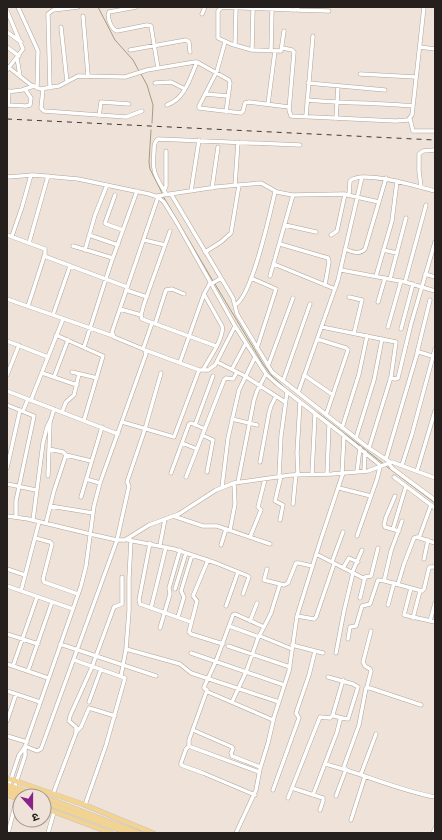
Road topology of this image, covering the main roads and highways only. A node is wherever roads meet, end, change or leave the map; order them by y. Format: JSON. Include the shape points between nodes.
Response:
{"nodes":[{"id":1,"x":9,"y":779,"type":"edge"},
{"id":2,"x":7,"y":788,"type":"edge"},
{"id":3,"x":11,"y":793,"type":"edge"},
{"id":4,"x":52,"y":800,"type":"edge"},
{"id":5,"x":52,"y":805,"type":"edge"},
{"id":6,"x":52,"y":811,"type":"edge"},
{"id":7,"x":111,"y":833,"type":"edge"},
{"id":8,"x":128,"y":833,"type":"edge"},
{"id":9,"x":139,"y":833,"type":"edge"},
{"id":10,"x":153,"y":833,"type":"edge"}],
"edges":[{"from":1,"to":10,"type":"main road","via":[[85,805]]},
{"from":2,"to":3,"type":"main road"},
{"from":4,"to":9,"type":"main road"},
{"from":5,"to":8,"type":"main road"},
{"from":6,"to":7,"type":"main road"}]}
